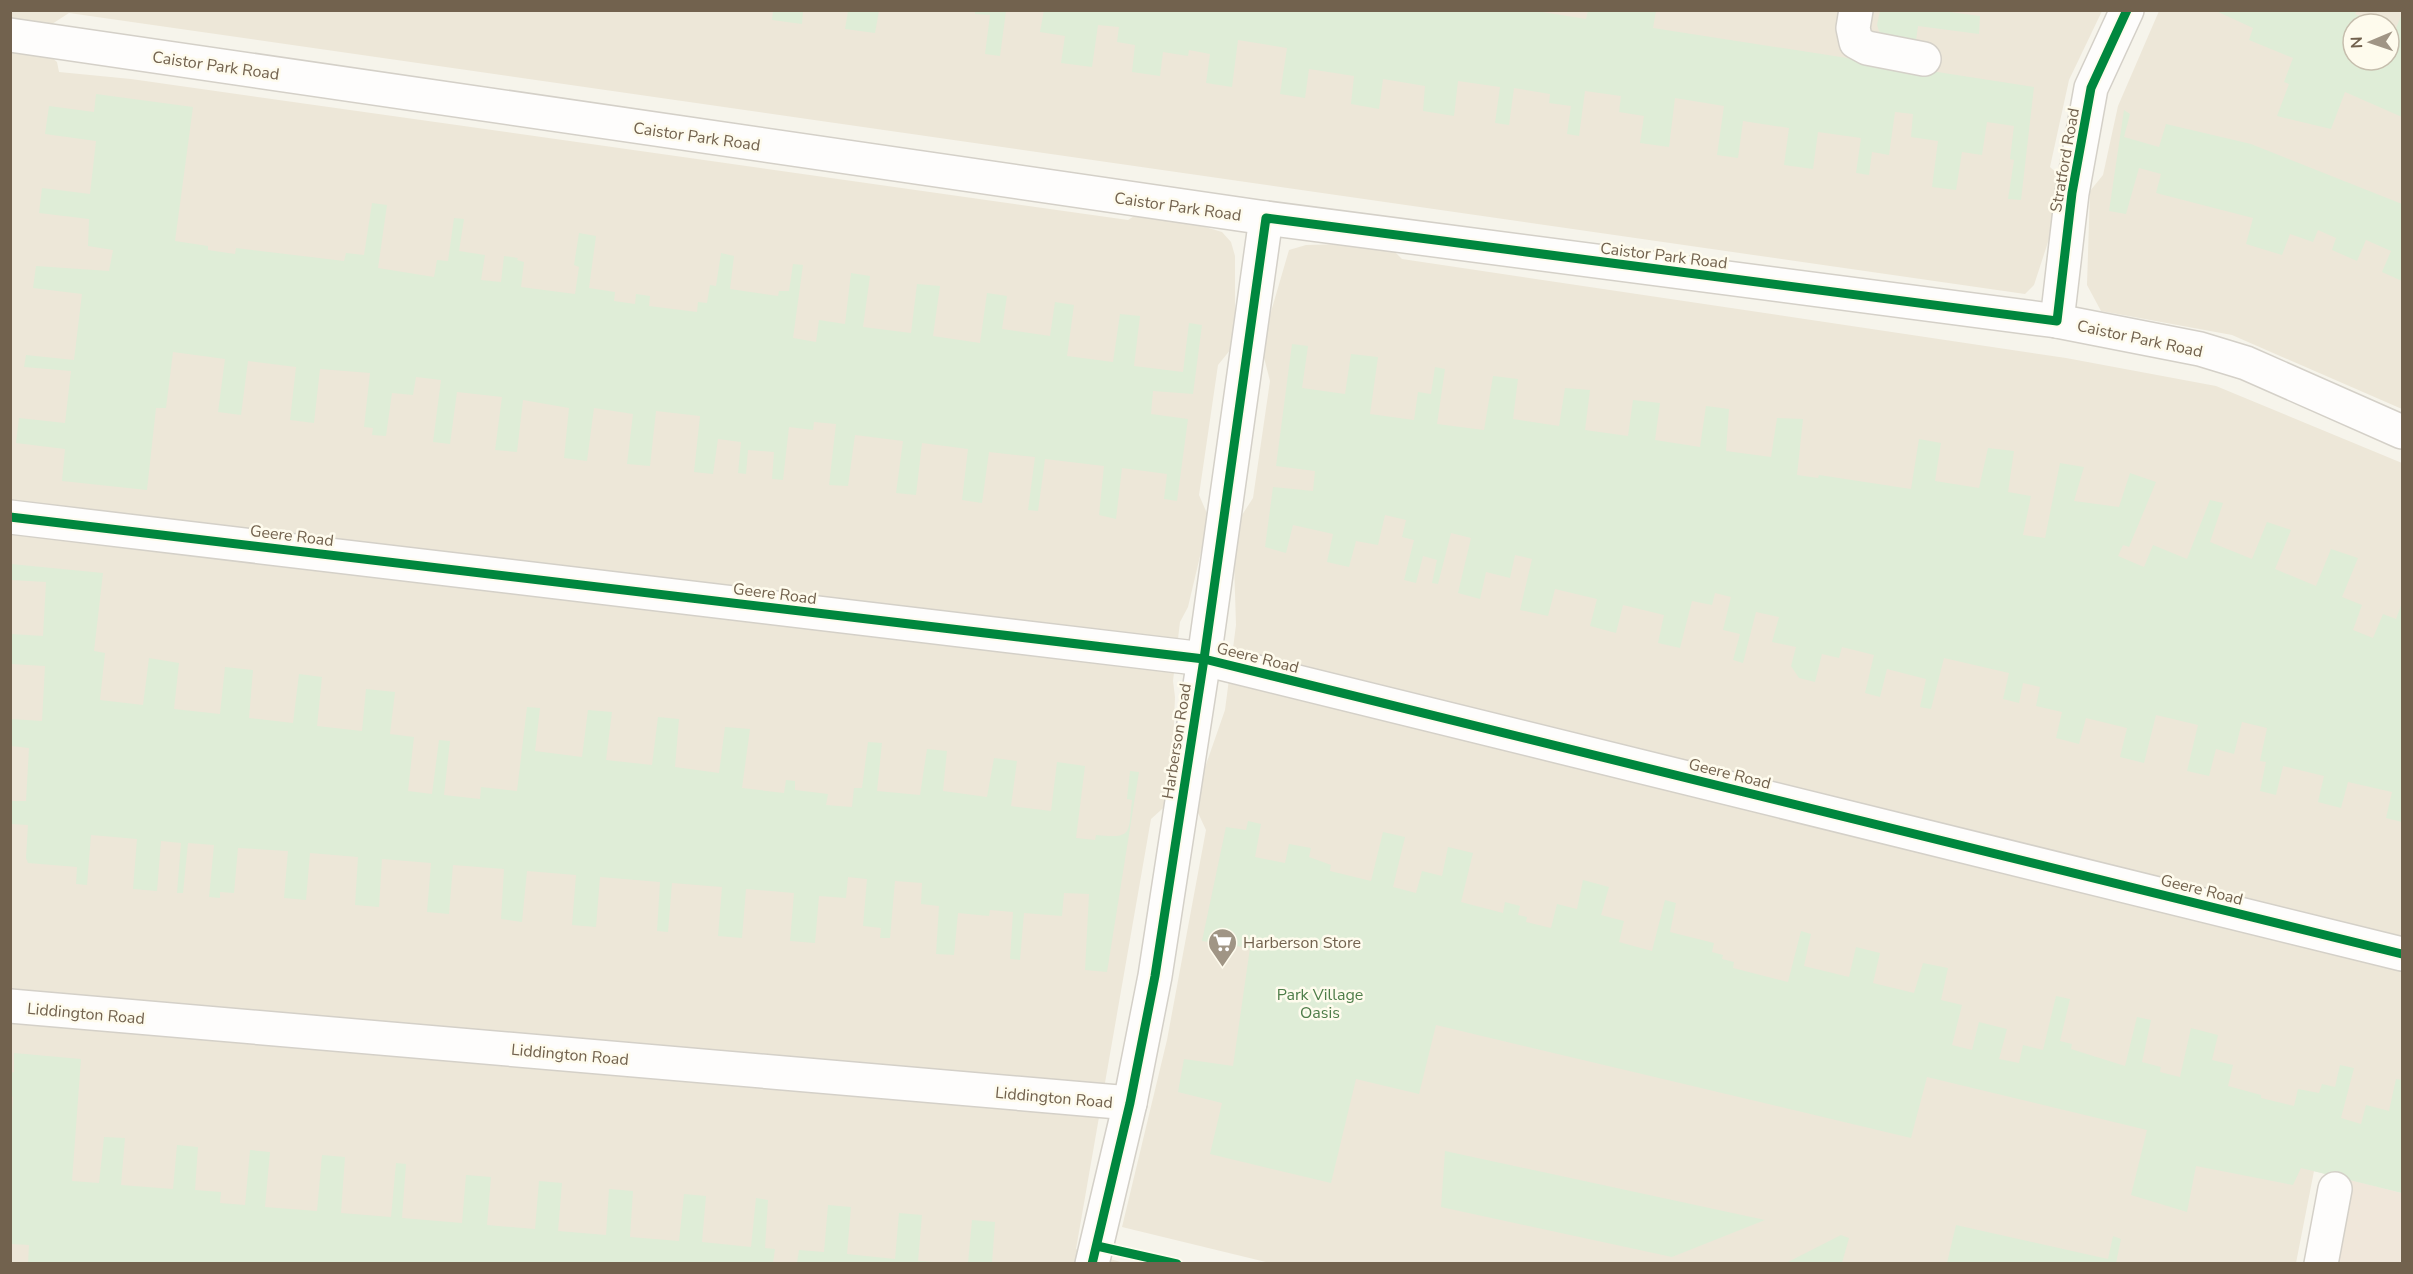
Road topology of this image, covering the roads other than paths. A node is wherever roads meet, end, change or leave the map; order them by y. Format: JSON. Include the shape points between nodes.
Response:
{"nodes":[{"id":1,"x":1856,"y":10,"type":"edge"},
{"id":2,"x":2127,"y":10,"type":"edge"},
{"id":3,"x":10,"y":35,"type":"edge"},
{"id":4,"x":1924,"y":59,"type":"dead end"},
{"id":5,"x":1266,"y":218,"type":"junction"},
{"id":6,"x":2057,"y":321,"type":"junction"},
{"id":7,"x":2403,"y":432,"type":"edge"},
{"id":8,"x":10,"y":517,"type":"edge"},
{"id":9,"x":1204,"y":659,"type":"junction"},
{"id":10,"x":2403,"y":954,"type":"edge"},
{"id":11,"x":10,"y":1006,"type":"edge"},
{"id":12,"x":1130,"y":1103,"type":"junction"},
{"id":13,"x":2335,"y":1189,"type":"dead end"},
{"id":14,"x":1092,"y":1263,"type":"edge"},
{"id":15,"x":2321,"y":1263,"type":"edge"}],
"edges":[{"from":1,"to":4,"type":"street","via":[[1856,42]]},
{"from":2,"to":6,"type":"street","name":"Stratford Road","via":[[2091,88],[2072,194]]},
{"from":3,"to":5,"type":"street","name":"Caistor Park Road"},
{"from":5,"to":6,"type":"street","name":"Caistor Park Road"},
{"from":5,"to":9,"type":"street","name":"Harberson Road"},
{"from":6,"to":7,"type":"street","name":"Caistor Park Road","via":[[2246,363]]},
{"from":8,"to":9,"type":"street","name":"Geere Road"},
{"from":9,"to":10,"type":"street","name":"Geere Road"},
{"from":9,"to":12,"type":"street","name":"Harberson Road","via":[[1155,976]]},
{"from":11,"to":12,"type":"street","name":"Liddington Road"},
{"from":12,"to":14,"type":"street","name":"Harberson Road"},
{"from":13,"to":15,"type":"street"}]}
